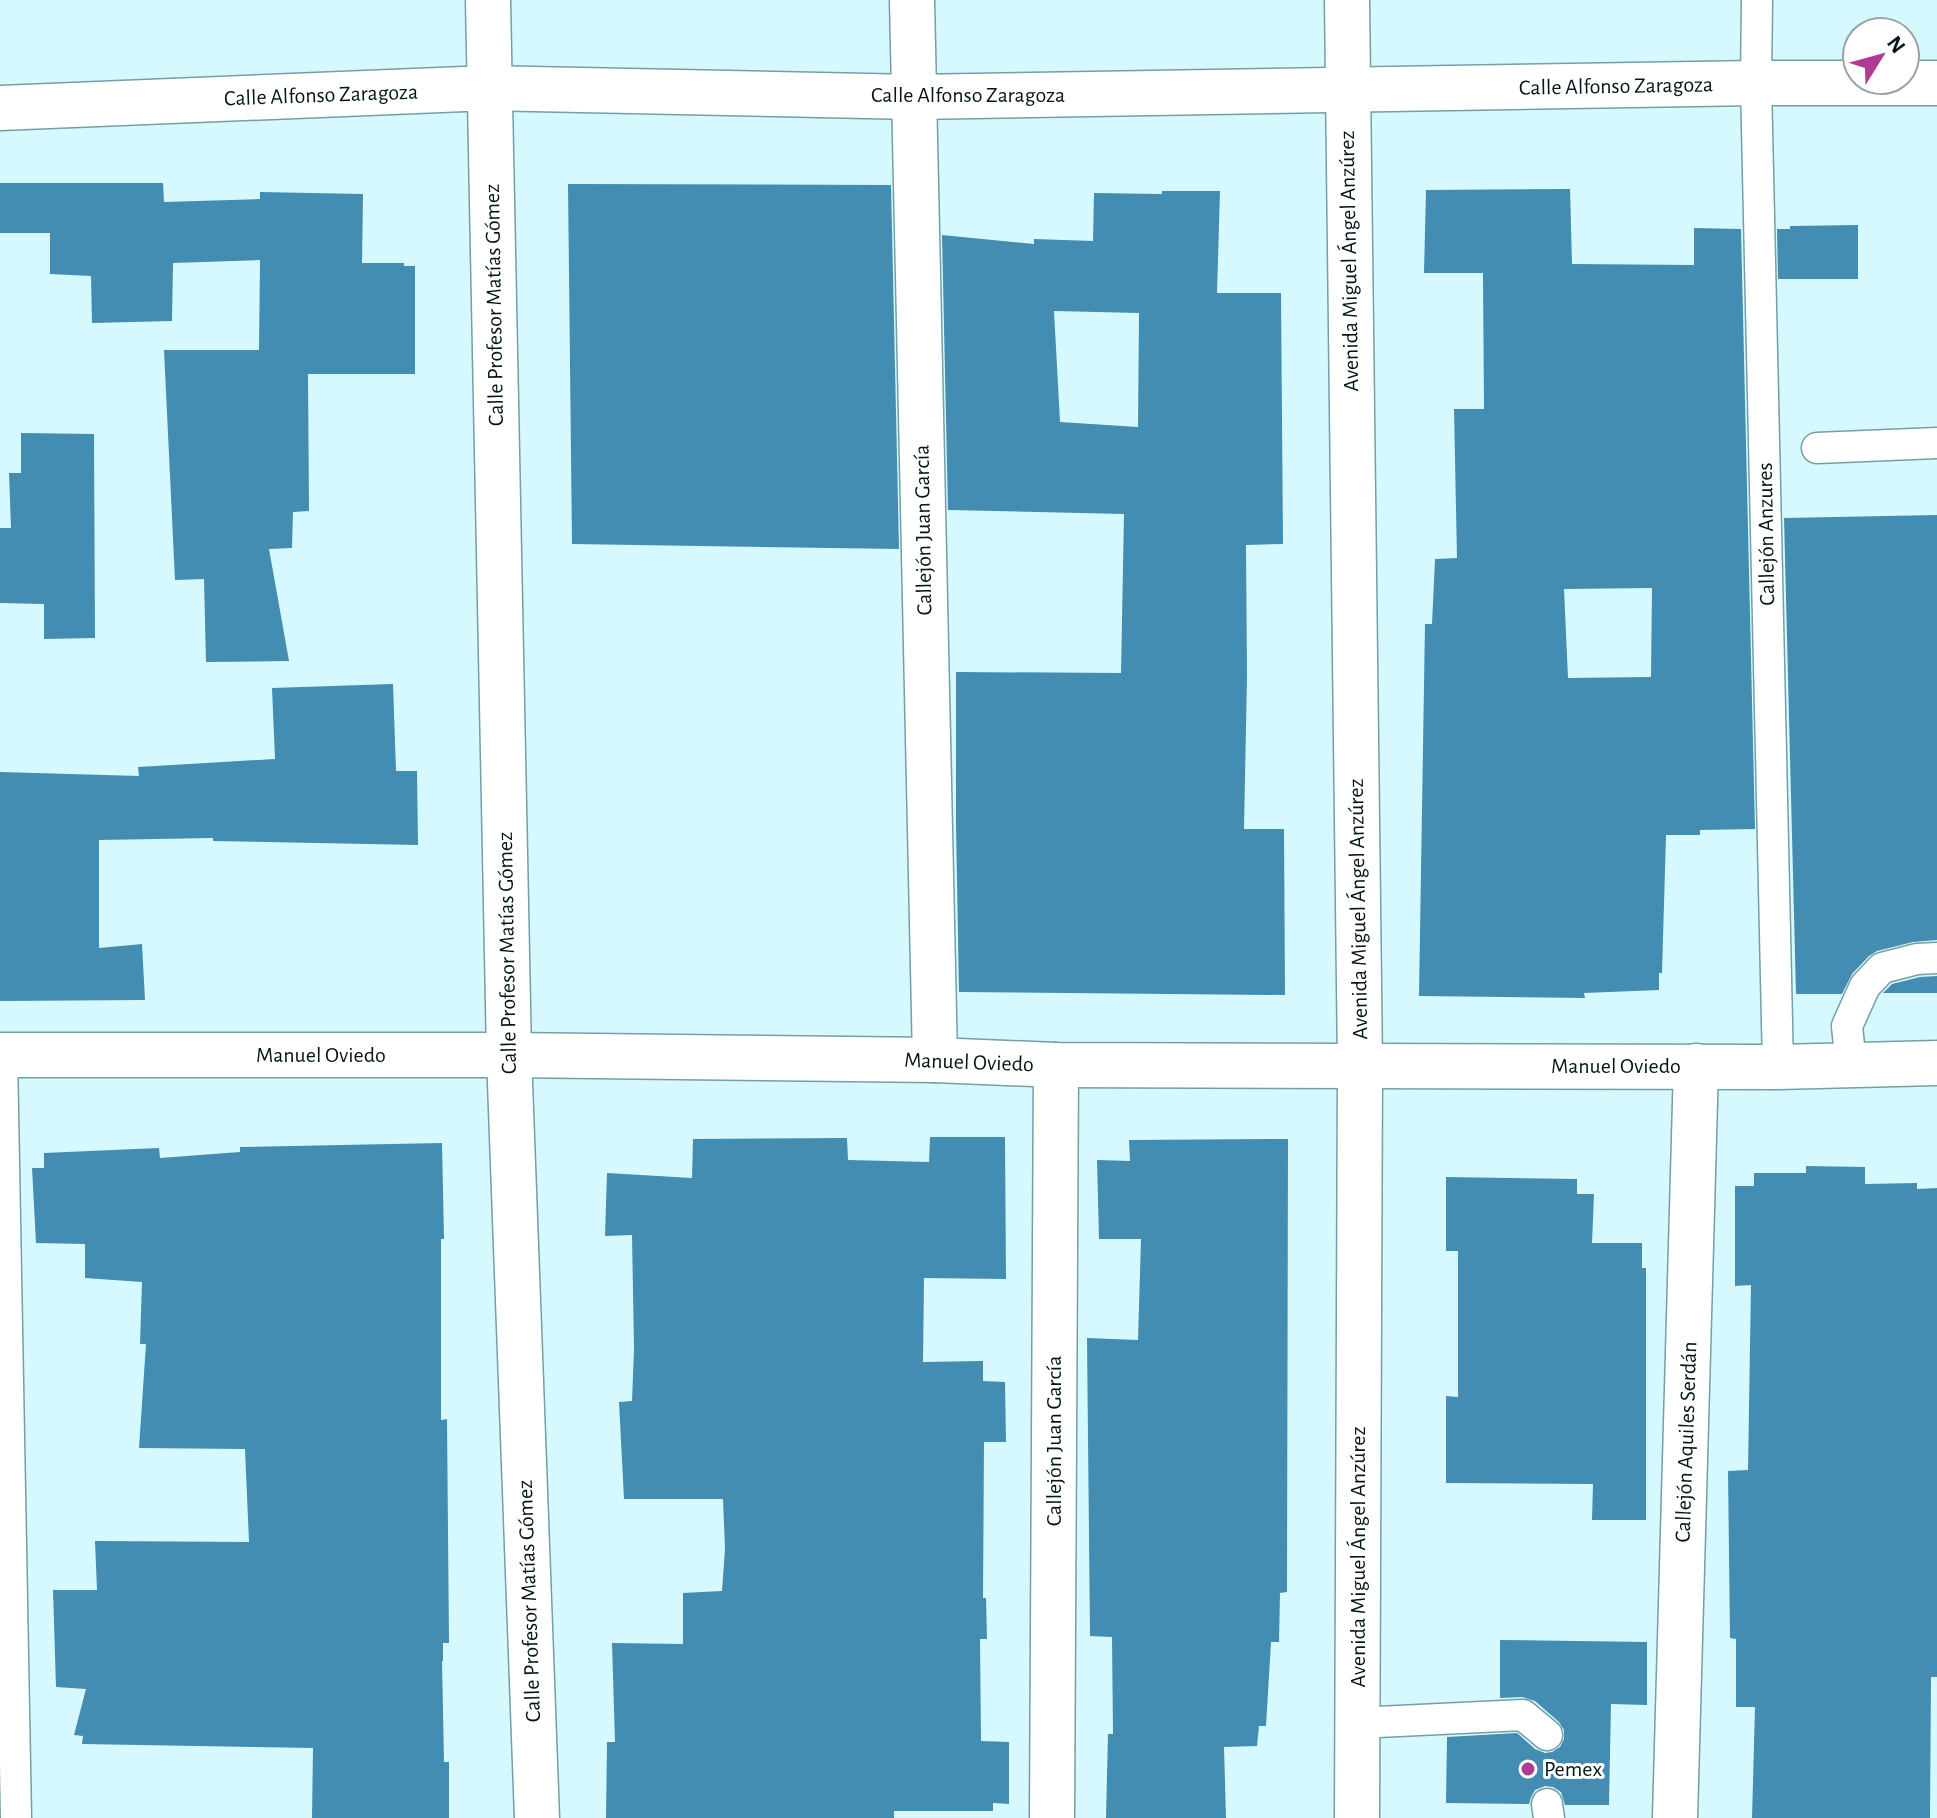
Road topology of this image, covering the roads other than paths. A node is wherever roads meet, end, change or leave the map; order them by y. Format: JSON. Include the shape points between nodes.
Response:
{"nodes":[{"id":1,"x":488,"y":0,"type":"edge"},
{"id":2,"x":912,"y":0,"type":"edge"},
{"id":3,"x":1347,"y":0,"type":"edge"},
{"id":4,"x":1757,"y":0,"type":"edge"},
{"id":5,"x":1756,"y":83,"type":"junction"},
{"id":6,"x":1937,"y":83,"type":"edge"},
{"id":7,"x":489,"y":88,"type":"junction"},
{"id":8,"x":1347,"y":91,"type":"junction"},
{"id":9,"x":914,"y":97,"type":"junction"},
{"id":10,"x":0,"y":108,"type":"edge"},
{"id":11,"x":1937,"y":443,"type":"edge"},
{"id":12,"x":1817,"y":448,"type":"dead end"},
{"id":13,"x":1937,"y":958,"type":"edge"},
{"id":14,"x":1,"y":1055,"type":"edge"},
{"id":15,"x":509,"y":1055,"type":"junction"},
{"id":16,"x":935,"y":1060,"type":"junction"},
{"id":17,"x":1937,"y":1063,"type":"edge"},
{"id":18,"x":1056,"y":1065,"type":"junction"},
{"id":19,"x":1851,"y":1065,"type":"junction"},
{"id":20,"x":1360,"y":1066,"type":"junction"},
{"id":21,"x":1696,"y":1066,"type":"junction"},
{"id":22,"x":1778,"y":1067,"type":"junction"},
{"id":23,"x":1357,"y":1723,"type":"junction"},
{"id":24,"x":1547,"y":1735,"type":"dead end"},
{"id":25,"x":16,"y":1818,"type":"edge"},
{"id":26,"x":537,"y":1818,"type":"edge"},
{"id":27,"x":1052,"y":1818,"type":"edge"},
{"id":28,"x":1357,"y":1818,"type":"edge"},
{"id":29,"x":1675,"y":1818,"type":"edge"}],
"edges":[{"from":1,"to":7,"type":"street","name":"Calle Profesor Matías Gómez"},
{"from":2,"to":9,"type":"street","name":"Callejón Juan García"},
{"from":3,"to":8,"type":"street","name":"Avenida Miguel Ángel Anzúrez"},
{"from":4,"to":5,"type":"lane","name":"Callejón Anzures"},
{"from":5,"to":6,"type":"street","name":"Calle Alfonso Zaragoza"},
{"from":5,"to":8,"type":"street","name":"Calle Alfonso Zaragoza"},
{"from":5,"to":22,"type":"lane","name":"Callejón Anzures"},
{"from":7,"to":9,"type":"street","name":"Calle Alfonso Zaragoza"},
{"from":7,"to":10,"type":"street","name":"Calle Alfonso Zaragoza"},
{"from":7,"to":15,"type":"street","name":"Calle Profesor Matías Gómez"},
{"from":8,"to":9,"type":"street","name":"Calle Alfonso Zaragoza"},
{"from":8,"to":20,"type":"street","name":"Avenida Miguel Ángel Anzúrez"},
{"from":9,"to":16,"type":"street","name":"Callejón Juan García"},
{"from":11,"to":12,"type":"lane"},
{"from":13,"to":19,"type":"lane","via":[[1882,968],[1865,986],[1847,1026]]},
{"from":14,"to":15,"type":"street","name":"Manuel Oviedo"},
{"from":14,"to":25,"type":"lane"},
{"from":15,"to":16,"type":"street","name":"Manuel Oviedo"},
{"from":15,"to":26,"type":"street","name":"Calle Profesor Matías Gómez"},
{"from":16,"to":18,"type":"street","name":"Manuel Oviedo"},
{"from":17,"to":19,"type":"street","name":"Manuel Oviedo"},
{"from":18,"to":20,"type":"street","name":"Manuel Oviedo"},
{"from":18,"to":27,"type":"street","name":"Callejón Juan García"},
{"from":19,"to":22,"type":"street","name":"Manuel Oviedo"},
{"from":20,"to":21,"type":"street","name":"Manuel Oviedo"},
{"from":20,"to":23,"type":"street","name":"Avenida Miguel Ángel Anzúrez"},
{"from":21,"to":22,"type":"street","name":"Manuel Oviedo"},
{"from":21,"to":29,"type":"street","name":"Callejón Aquiles Serdán"},
{"from":23,"to":24,"type":"lane","via":[[1523,1715]]},
{"from":23,"to":28,"type":"street","name":"Avenida Miguel Ángel Anzúrez"}]}
